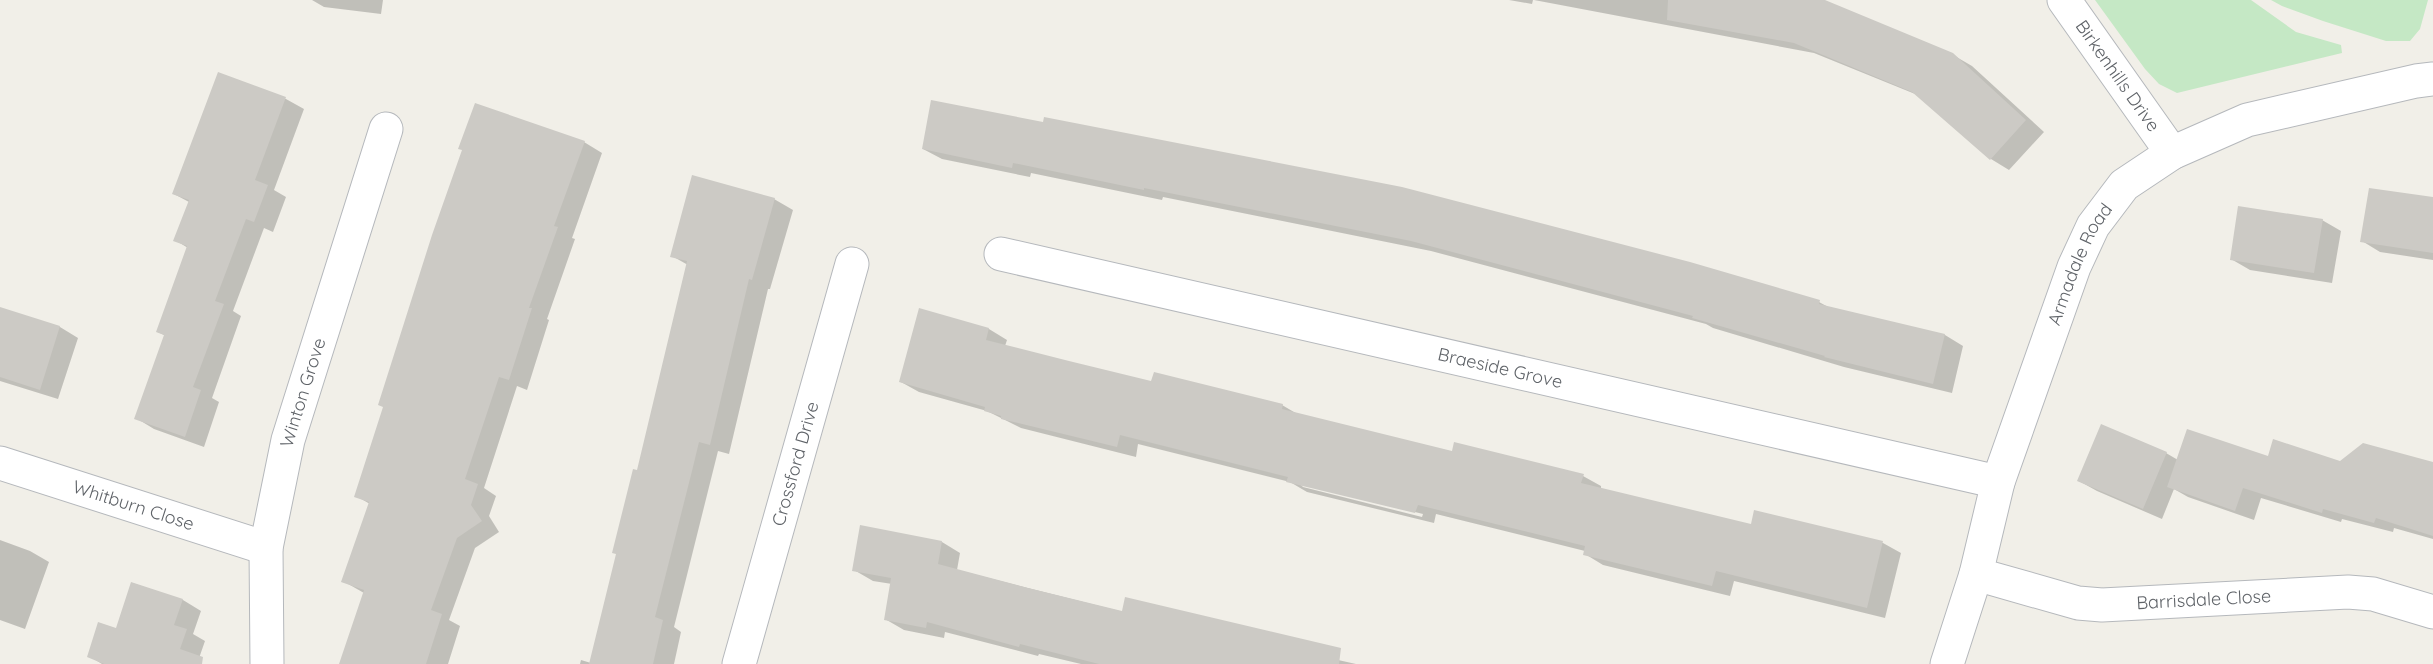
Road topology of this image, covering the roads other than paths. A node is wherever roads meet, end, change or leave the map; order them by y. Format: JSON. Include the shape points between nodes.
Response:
{"nodes":[{"id":1,"x":2064,"y":0,"type":"edge"},
{"id":2,"x":2433,"y":80,"type":"edge"},
{"id":3,"x":386,"y":129,"type":"dead end"},
{"id":4,"x":2172,"y":153,"type":"junction"},
{"id":5,"x":1001,"y":254,"type":"dead end"},
{"id":6,"x":852,"y":264,"type":"dead end"},
{"id":7,"x":0,"y":464,"type":"edge"},
{"id":8,"x":1998,"y":482,"type":"junction"},
{"id":9,"x":266,"y":548,"type":"junction"},
{"id":10,"x":1976,"y":574,"type":"junction"},
{"id":11,"x":2433,"y":612,"type":"edge"},
{"id":12,"x":267,"y":664,"type":"edge"},
{"id":13,"x":739,"y":664,"type":"edge"},
{"id":14,"x":1947,"y":664,"type":"edge"}],
"edges":[{"from":1,"to":4,"type":"street","name":"Birkenhills Drive"},
{"from":2,"to":4,"type":"street","name":"Armadale Road","via":[[2247,120]]},
{"from":3,"to":9,"type":"street","name":"Winton Grove","via":[[288,440]]},
{"from":4,"to":8,"type":"street","name":"Armadale Road","via":[[2124,186],[2092,226]]},
{"from":5,"to":8,"type":"street","name":"Braeside Grove"},
{"from":6,"to":13,"type":"street","name":"Crossford Drive"},
{"from":7,"to":9,"type":"street","name":"Whitburn Close"},
{"from":8,"to":10,"type":"street","name":"Armadale Road"},
{"from":9,"to":12,"type":"street","name":"Winton Grove"},
{"from":10,"to":11,"type":"street","name":"Barrisdale Close","via":[[2078,603],[2102,605],[2348,592],[2373,594]]},
{"from":10,"to":14,"type":"street","name":"Armadale Road"}]}
